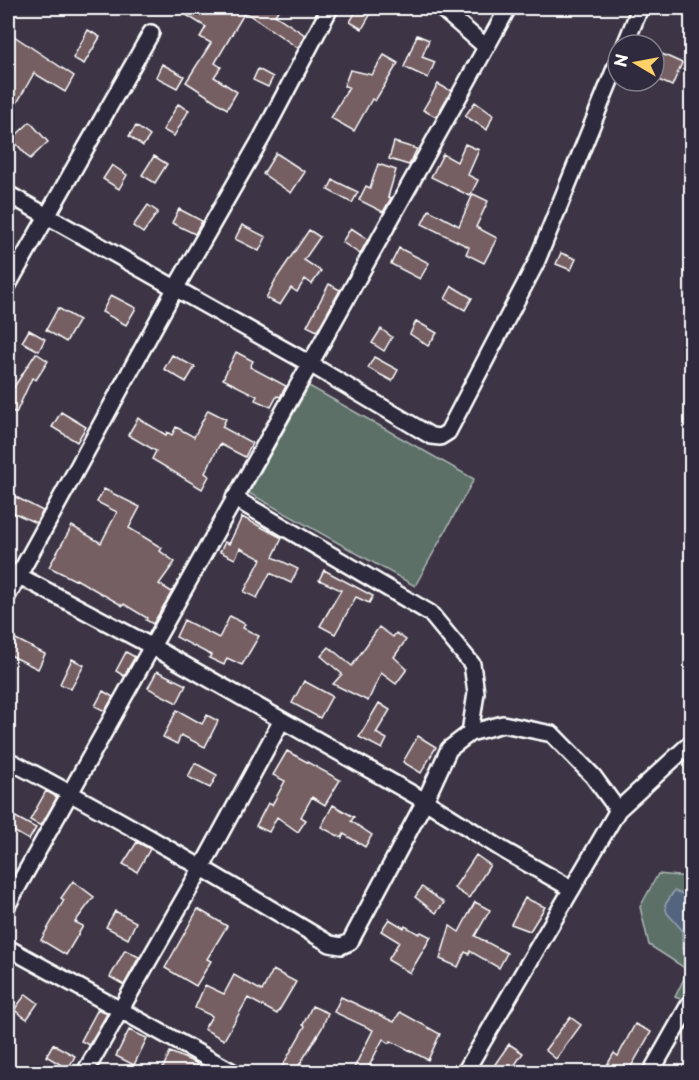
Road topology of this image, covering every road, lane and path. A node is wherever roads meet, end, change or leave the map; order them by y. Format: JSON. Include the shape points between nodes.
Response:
{"nodes":[{"id":1,"x":330,"y":8,"type":"edge"},
{"id":2,"x":441,"y":8,"type":"edge"},
{"id":3,"x":508,"y":8,"type":"edge"},
{"id":4,"x":640,"y":8,"type":"edge"},
{"id":5,"x":151,"y":33,"type":"dead end"},
{"id":6,"x":630,"y":33,"type":"edge"},
{"id":7,"x":486,"y":47,"type":"junction"},
{"id":8,"x":606,"y":91,"type":"edge"},
{"id":9,"x":8,"y":194,"type":"edge"},
{"id":10,"x":45,"y":217,"type":"junction"},
{"id":11,"x":8,"y":285,"type":"edge"},
{"id":12,"x":175,"y":289,"type":"junction"},
{"id":13,"x":310,"y":364,"type":"junction"},
{"id":14,"x":234,"y":498,"type":"junction"},
{"id":15,"x":13,"y":573,"type":"edge"},
{"id":16,"x":8,"y":595,"type":"edge"},
{"id":17,"x":151,"y":646,"type":"junction"},
{"id":18,"x":282,"y":720,"type":"junction"},
{"id":19,"x":470,"y":733,"type":"junction"},
{"id":20,"x":692,"y":742,"type":"edge"},
{"id":21,"x":8,"y":760,"type":"edge"},
{"id":22,"x":69,"y":792,"type":"junction"},
{"id":23,"x":425,"y":801,"type":"junction"},
{"id":24,"x":618,"y":810,"type":"junction"},
{"id":25,"x":202,"y":867,"type":"junction"},
{"id":26,"x":572,"y":889,"type":"junction"},
{"id":27,"x":8,"y":904,"type":"edge"},
{"id":28,"x":8,"y":948,"type":"edge"},
{"id":29,"x":690,"y":1003,"type":"dead end"},
{"id":30,"x":119,"y":1011,"type":"junction"},
{"id":31,"x":85,"y":1072,"type":"edge"},
{"id":32,"x":233,"y":1072,"type":"edge"},
{"id":33,"x":465,"y":1072,"type":"edge"},
{"id":34,"x":651,"y":1072,"type":"edge"}],
"edges":[{"from":1,"to":12,"type":"street"},
{"from":2,"to":7,"type":"street"},
{"from":3,"to":7,"type":"street"},
{"from":4,"to":6,"type":"street"},
{"from":5,"to":10,"type":"street"},
{"from":7,"to":13,"type":"street"},
{"from":8,"to":13,"type":"street","via":[[536,263],[448,432],[440,437],[431,436]]},
{"from":9,"to":10,"type":"street"},
{"from":10,"to":11,"type":"street"},
{"from":10,"to":12,"type":"street"},
{"from":12,"to":13,"type":"street"},
{"from":12,"to":15,"type":"street"},
{"from":13,"to":14,"type":"street"},
{"from":14,"to":17,"type":"street"},
{"from":14,"to":19,"type":"street","via":[[430,613],[472,664],[476,693]]},
{"from":15,"to":16,"type":"street"},
{"from":15,"to":17,"type":"street"},
{"from":17,"to":18,"type":"street"},
{"from":17,"to":22,"type":"street"},
{"from":18,"to":23,"type":"street"},
{"from":18,"to":25,"type":"street"},
{"from":19,"to":23,"type":"street","via":[[448,749]]},
{"from":19,"to":24,"type":"street","via":[[503,724],[552,734],[593,776]]},
{"from":20,"to":24,"type":"street"},
{"from":21,"to":22,"type":"street"},
{"from":22,"to":25,"type":"street"},
{"from":22,"to":27,"type":"street"},
{"from":23,"to":25,"type":"street","via":[[350,942],[341,946],[330,944]]},
{"from":23,"to":26,"type":"street"},
{"from":24,"to":26,"type":"street"},
{"from":25,"to":30,"type":"street"},
{"from":26,"to":33,"type":"street"},
{"from":28,"to":30,"type":"street"},
{"from":29,"to":34,"type":"street"},
{"from":30,"to":31,"type":"street"},
{"from":30,"to":32,"type":"street"}]}
